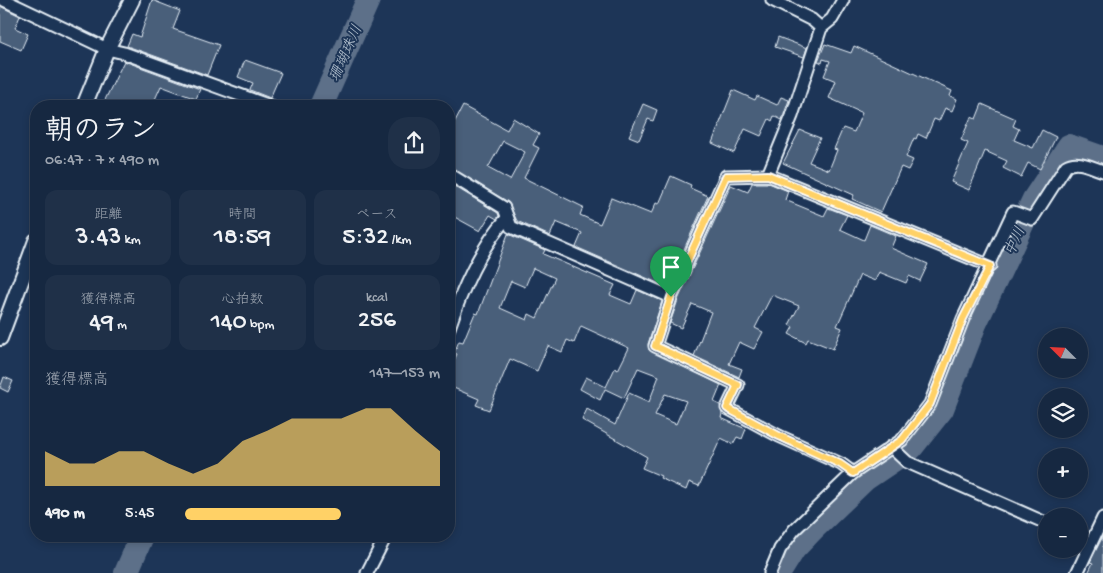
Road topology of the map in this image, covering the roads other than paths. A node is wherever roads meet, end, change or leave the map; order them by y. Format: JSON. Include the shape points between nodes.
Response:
{"nodes":[{"id":1,"x":4,"y":0,"type":"edge"},
{"id":2,"x":132,"y":0,"type":"edge"},
{"id":3,"x":772,"y":0,"type":"edge"},
{"id":4,"x":843,"y":0,"type":"edge"},
{"id":5,"x":820,"y":28,"type":"junction"},
{"id":6,"x":107,"y":49,"type":"junction"},
{"id":7,"x":86,"y":100,"type":"edge"},
{"id":8,"x":253,"y":100,"type":"edge"},
{"id":9,"x":1103,"y":171,"type":"edge"},
{"id":10,"x":768,"y":175,"type":"junction"},
{"id":11,"x":455,"y":178,"type":"edge"},
{"id":12,"x":507,"y":218,"type":"junction"},
{"id":13,"x":30,"y":257,"type":"edge"},
{"id":14,"x":990,"y":266,"type":"junction"},
{"id":15,"x":671,"y":297,"type":"junction"},
{"id":16,"x":455,"y":309,"type":"edge"},
{"id":17,"x":0,"y":338,"type":"edge"},
{"id":18,"x":891,"y":447,"type":"junction"},
{"id":19,"x":853,"y":473,"type":"junction"},
{"id":20,"x":1103,"y":518,"type":"edge"},
{"id":21,"x":1038,"y":520,"type":"edge"},
{"id":22,"x":383,"y":542,"type":"edge"},
{"id":23,"x":1088,"y":542,"type":"edge"},
{"id":24,"x":1091,"y":543,"type":"junction"},
{"id":25,"x":367,"y":573,"type":"edge"},
{"id":26,"x":770,"y":573,"type":"edge"},
{"id":27,"x":1077,"y":573,"type":"edge"}],
"edges":[{"from":1,"to":6,"type":"street"},
{"from":2,"to":6,"type":"street"},
{"from":3,"to":5,"type":"street","via":[[812,20]]},
{"from":4,"to":5,"type":"street","via":[[832,20]]},
{"from":5,"to":10,"type":"street","via":[[792,116]]},
{"from":6,"to":7,"type":"street"},
{"from":6,"to":8,"type":"street"},
{"from":9,"to":14,"type":"street","via":[[1080,163],[1071,162],[1066,166],[1032,219],[1013,212]]},
{"from":10,"to":14,"type":"street"},
{"from":10,"to":15,"type":"street","via":[[726,176]]},
{"from":11,"to":12,"type":"street","via":[[504,208]]},
{"from":12,"to":15,"type":"street","via":[[511,227]]},
{"from":12,"to":16,"type":"street","via":[[459,296]]},
{"from":13,"to":17,"type":"street"},
{"from":14,"to":18,"type":"street","via":[[963,319],[930,404],[902,440]]},
{"from":15,"to":19,"type":"street","via":[[655,346],[738,385],[727,408]]},
{"from":18,"to":19,"type":"street"},
{"from":18,"to":21,"type":"street","via":[[907,462]]},
{"from":19,"to":26,"type":"street","via":[[794,530],[780,549]]},
{"from":20,"to":24,"type":"street"},
{"from":22,"to":25,"type":"street"},
{"from":23,"to":24,"type":"street"},
{"from":24,"to":27,"type":"street"}]}
